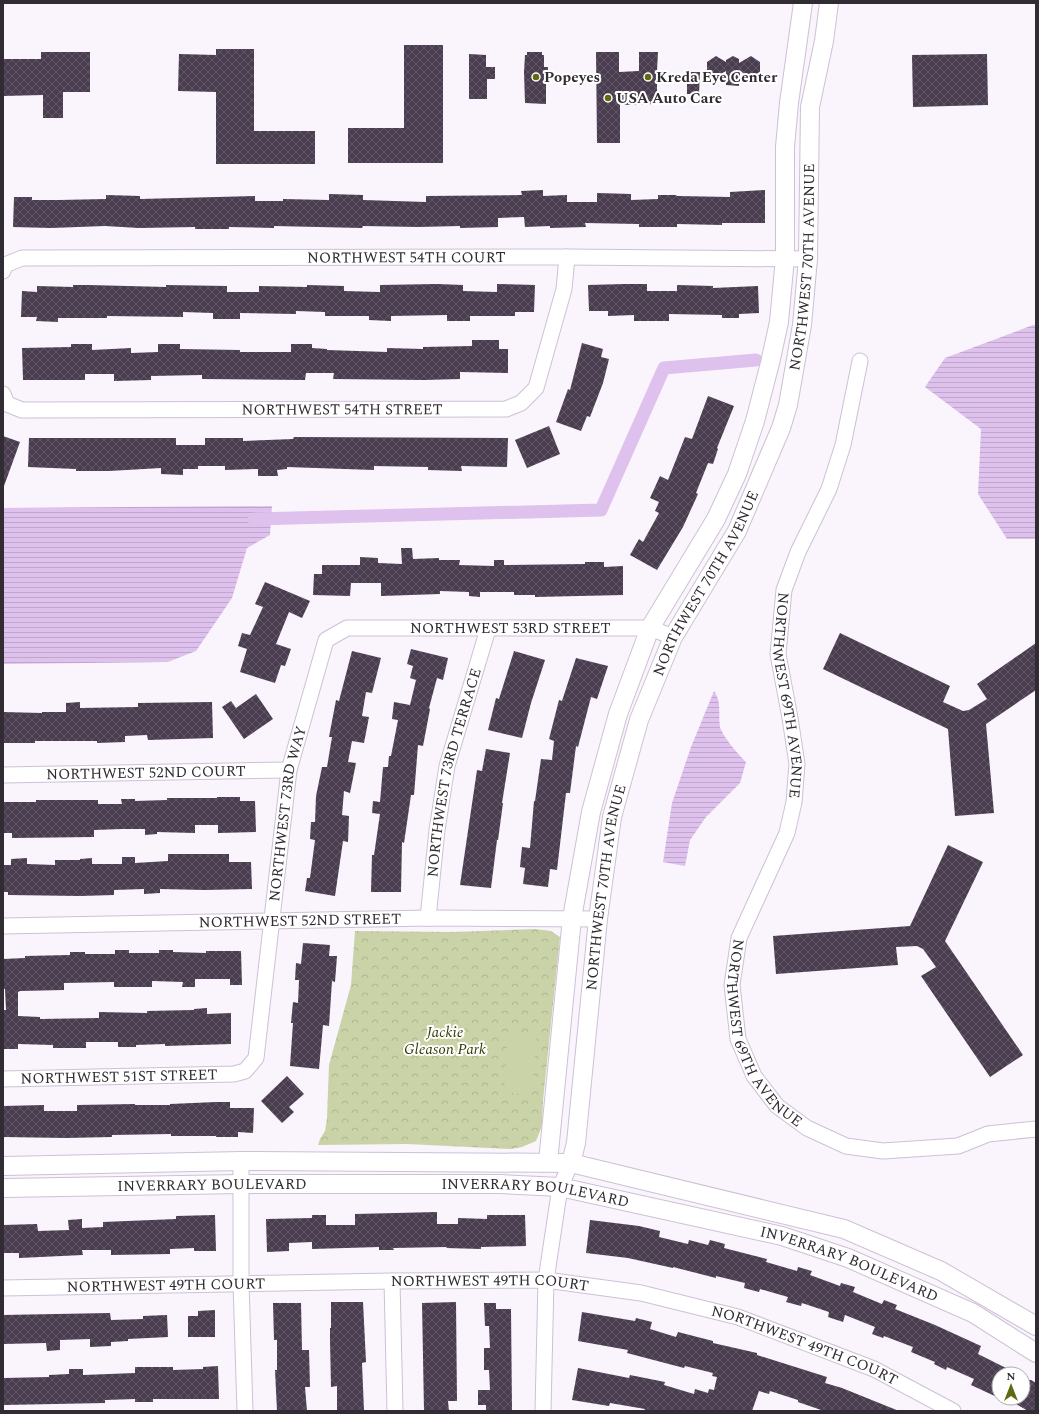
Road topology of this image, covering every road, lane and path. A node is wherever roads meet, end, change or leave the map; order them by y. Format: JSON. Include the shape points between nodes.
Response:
{"nodes":[{"id":1,"x":803,"y":3,"type":"edge"},
{"id":2,"x":829,"y":3,"type":"edge"},
{"id":3,"x":567,"y":257,"type":"junction"},
{"id":4,"x":785,"y":258,"type":"junction"},
{"id":5,"x":808,"y":259,"type":"junction"},
{"id":6,"x":4,"y":268,"type":"edge"},
{"id":7,"x":860,"y":361,"type":"dead end"},
{"id":8,"x":5,"y":399,"type":"edge"},
{"id":9,"x":733,"y":482,"type":"junction"},
{"id":10,"x":755,"y":490,"type":"junction"},
{"id":11,"x":347,"y":628,"type":"joint"},
{"id":12,"x":650,"y":628,"type":"junction"},
{"id":13,"x":488,"y":629,"type":"junction"},
{"id":14,"x":673,"y":637,"type":"junction"},
{"id":15,"x":289,"y":770,"type":"junction"},
{"id":16,"x":3,"y":775,"type":"edge"},
{"id":17,"x":428,"y":918,"type":"junction"},
{"id":18,"x":572,"y":918,"type":"junction"},
{"id":19,"x":598,"y":919,"type":"junction"},
{"id":20,"x":272,"y":921,"type":"junction"},
{"id":21,"x":3,"y":926,"type":"edge"},
{"id":22,"x":234,"y":1074,"type":"joint"},
{"id":23,"x":3,"y":1079,"type":"edge"},
{"id":24,"x":1036,"y":1129,"type":"edge"},
{"id":25,"x":241,"y":1161,"type":"junction"},
{"id":26,"x":548,"y":1162,"type":"junction"},
{"id":27,"x":571,"y":1163,"type":"junction"},
{"id":28,"x":3,"y":1166,"type":"edge"},
{"id":29,"x":241,"y":1184,"type":"junction"},
{"id":30,"x":560,"y":1187,"type":"junction"},
{"id":31,"x":3,"y":1188,"type":"edge"},
{"id":32,"x":546,"y":1280,"type":"junction"},
{"id":33,"x":392,"y":1281,"type":"junction"},
{"id":34,"x":241,"y":1283,"type":"junction"},
{"id":35,"x":3,"y":1288,"type":"edge"},
{"id":36,"x":1036,"y":1326,"type":"edge"},
{"id":37,"x":1036,"y":1353,"type":"edge"},
{"id":38,"x":245,"y":1411,"type":"edge"},
{"id":39,"x":395,"y":1411,"type":"edge"},
{"id":40,"x":543,"y":1411,"type":"edge"},
{"id":41,"x":953,"y":1411,"type":"edge"}],
"edges":[{"from":1,"to":4,"type":"street","name":"NORTHWEST 70TH AVENUE","via":[[785,147]]},
{"from":2,"to":5,"type":"street","name":"NORTHWEST 70TH AVENUE","via":[[810,107]]},
{"from":3,"to":4,"type":"street","name":"NORTHWEST 54TH COURT"},
{"from":3,"to":6,"type":"street","name":"NORTHWEST 54TH COURT","via":[[22,258]]},
{"from":3,"to":8,"type":"street","name":"NORTHWEST 54TH STREET","via":[[564,289],[536,388],[521,403],[506,409],[22,410]]},
{"from":4,"to":5,"type":"street","name":"NORTHWEST 54TH COURT"},
{"from":4,"to":9,"type":"street","name":"NORTHWEST 70TH AVENUE","via":[[779,322],[770,363],[755,421]]},
{"from":5,"to":10,"type":"street","name":"NORTHWEST 70TH AVENUE","via":[[802,326],[788,405],[782,428]]},
{"from":7,"to":24,"type":"street","name":"NORTHWEST 69TH AVENUE","via":[[843,445],[829,490],[798,552],[784,590],[778,654],[796,764],[794,802],[787,833],[738,938],[732,985],[738,1039],[754,1076],[777,1106],[807,1128],[846,1146],[883,1151],[958,1146],[988,1134]]},
{"from":9,"to":10,"type":"street"},
{"from":9,"to":12,"type":"street","name":"NORTHWEST 70TH AVENUE","via":[[716,519]]},
{"from":10,"to":14,"type":"street","name":"NORTHWEST 70TH AVENUE","via":[[737,531]]},
{"from":11,"to":13,"type":"street","name":"NORTHWEST 53RD STREET"},
{"from":11,"to":15,"type":"street","name":"NORTHWEST 73RD WAY","via":[[326,640]]},
{"from":12,"to":13,"type":"street","name":"NORTHWEST 53RD STREET"},
{"from":12,"to":14,"type":"street","name":"NORTHWEST 53RD STREET"},
{"from":12,"to":18,"type":"street","name":"NORTHWEST 70TH AVENUE","via":[[618,714],[591,812]]},
{"from":13,"to":17,"type":"street","name":"NORTHWEST 73RD TERRACE","via":[[447,766]]},
{"from":14,"to":19,"type":"street","name":"NORTHWEST 70TH AVENUE","via":[[638,720],[612,817]]},
{"from":15,"to":16,"type":"street","name":"NORTHWEST 52ND COURT"},
{"from":15,"to":20,"type":"street","name":"NORTHWEST 73RD WAY"},
{"from":17,"to":18,"type":"street","name":"NORTHWEST 52ND STREET"},
{"from":17,"to":20,"type":"street","name":"NORTHWEST 52ND STREET"},
{"from":18,"to":19,"type":"street","name":"NORTHWEST 52ND STREET"},
{"from":18,"to":26,"type":"street","name":"NORTHWEST 70TH AVENUE"},
{"from":19,"to":27,"type":"street","name":"NORTHWEST 70TH AVENUE","via":[[576,1143]]},
{"from":20,"to":21,"type":"street","name":"NORTHWEST 52ND STREET"},
{"from":20,"to":22,"type":"street","name":"NORTHWEST 73RD WAY","via":[[256,1058],[245,1071]]},
{"from":22,"to":23,"type":"street","name":"NORTHWEST 51ST STREET"},
{"from":25,"to":26,"type":"street","name":"INVERRARY BOULEVARD"},
{"from":25,"to":28,"type":"street","name":"INVERRARY BOULEVARD"},
{"from":25,"to":29,"type":"street"},
{"from":26,"to":27,"type":"street","name":"INVERRARY BOULEVARD"},
{"from":26,"to":30,"type":"street"},
{"from":27,"to":30,"type":"street"},
{"from":27,"to":36,"type":"street","name":"INVERRARY BOULEVARD","via":[[844,1229],[941,1271]]},
{"from":29,"to":30,"type":"street","name":"INVERRARY BOULEVARD","via":[[494,1184]]},
{"from":29,"to":31,"type":"street","name":"INVERRARY BOULEVARD"},
{"from":29,"to":34,"type":"street"},
{"from":30,"to":32,"type":"street"},
{"from":30,"to":37,"type":"street","name":"INVERRARY BOULEVARD","via":[[782,1236],[848,1258],[973,1314]]},
{"from":32,"to":33,"type":"street","name":"NORTHWEST 49TH COURT"},
{"from":32,"to":40,"type":"street"},
{"from":32,"to":41,"type":"street","name":"NORTHWEST 49TH COURT","via":[[641,1292],[738,1317],[874,1369]]},
{"from":33,"to":34,"type":"street","name":"NORTHWEST 49TH COURT"},
{"from":33,"to":39,"type":"street"},
{"from":34,"to":35,"type":"street","name":"NORTHWEST 49TH COURT"},
{"from":34,"to":38,"type":"street"}]}
